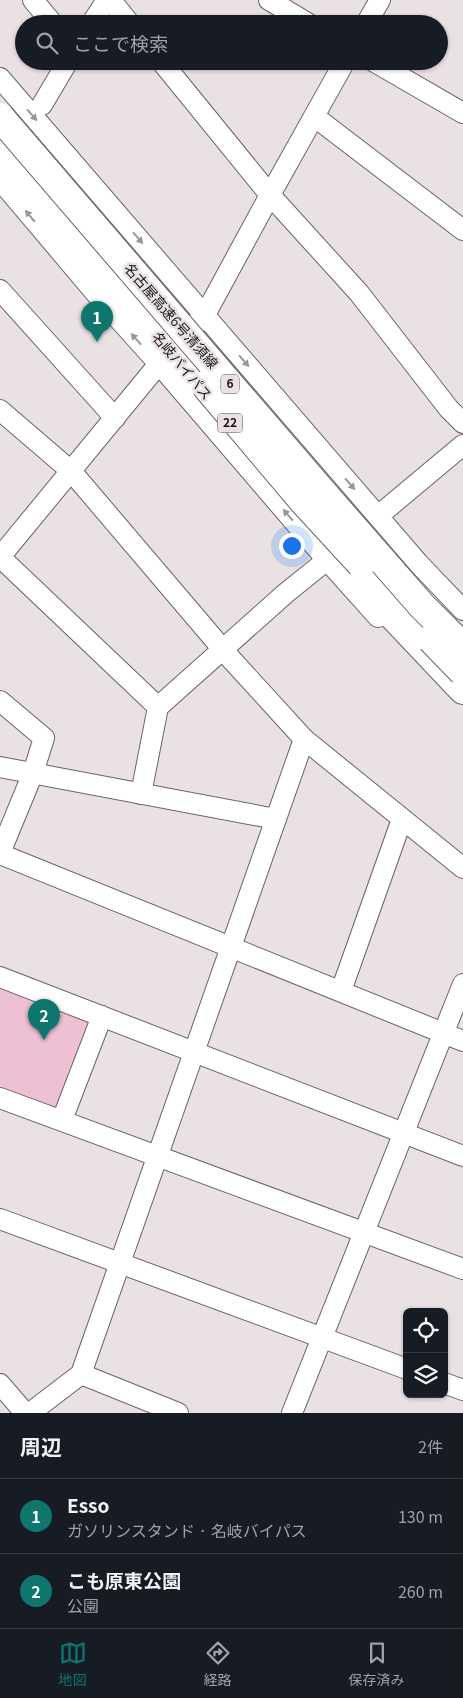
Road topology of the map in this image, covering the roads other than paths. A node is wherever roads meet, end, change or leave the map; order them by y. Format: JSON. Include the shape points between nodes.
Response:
{"nodes":[{"id":1,"x":33,"y":0,"type":"edge"},
{"id":2,"x":107,"y":0,"type":"edge"},
{"id":3,"x":111,"y":0,"type":"edge"},
{"id":4,"x":269,"y":0,"type":"edge"},
{"id":5,"x":380,"y":0,"type":"edge"},
{"id":6,"x":45,"y":15,"type":"edge"},
{"id":7,"x":97,"y":15,"type":"edge"},
{"id":8,"x":123,"y":15,"type":"edge"},
{"id":9,"x":294,"y":15,"type":"edge"},
{"id":10,"x":371,"y":15,"type":"edge"},
{"id":11,"x":63,"y":70,"type":"edge"},
{"id":12,"x":168,"y":70,"type":"edge"},
{"id":13,"x":341,"y":70,"type":"edge"},
{"id":14,"x":389,"y":70,"type":"edge"},
{"id":15,"x":0,"y":78,"type":"edge"},
{"id":16,"x":0,"y":104,"type":"edge"},
{"id":17,"x":42,"y":105,"type":"dead end"},
{"id":18,"x":463,"y":113,"type":"edge"},
{"id":19,"x":0,"y":117,"type":"edge"},
{"id":20,"x":315,"y":117,"type":"junction"},
{"id":21,"x":0,"y":146,"type":"edge"},
{"id":22,"x":0,"y":154,"type":"edge"},
{"id":23,"x":0,"y":180,"type":"edge"},
{"id":24,"x":270,"y":195,"type":"junction"},
{"id":25,"x":463,"y":230,"type":"edge"},
{"id":26,"x":106,"y":274,"type":"junction"},
{"id":27,"x":0,"y":290,"type":"edge"},
{"id":28,"x":115,"y":315,"type":"junction"},
{"id":29,"x":199,"y":321,"type":"junction"},
{"id":30,"x":165,"y":358,"type":"junction"},
{"id":31,"x":191,"y":403,"type":"junction"},
{"id":32,"x":0,"y":410,"type":"edge"},
{"id":33,"x":115,"y":418,"type":"junction"},
{"id":34,"x":463,"y":423,"type":"edge"},
{"id":35,"x":234,"y":428,"type":"junction"},
{"id":36,"x":463,"y":445,"type":"edge"},
{"id":37,"x":71,"y":471,"type":"junction"},
{"id":38,"x":378,"y":516,"type":"junction"},
{"id":39,"x":0,"y":557,"type":"edge"},
{"id":40,"x":327,"y":560,"type":"junction"},
{"id":41,"x":463,"y":610,"type":"edge"},
{"id":42,"x":463,"y":635,"type":"edge"},
{"id":43,"x":463,"y":647,"type":"edge"},
{"id":44,"x":222,"y":649,"type":"junction"},
{"id":45,"x":463,"y":672,"type":"edge"},
{"id":46,"x":463,"y":690,"type":"edge"},
{"id":47,"x":0,"y":701,"type":"edge"},
{"id":48,"x":463,"y":705,"type":"edge"},
{"id":49,"x":158,"y":707,"type":"junction"},
{"id":50,"x":304,"y":739,"type":"junction"},
{"id":51,"x":0,"y":767,"type":"edge"},
{"id":52,"x":32,"y":773,"type":"junction"},
{"id":53,"x":141,"y":794,"type":"junction"},
{"id":54,"x":402,"y":818,"type":"junction"},
{"id":55,"x":276,"y":819,"type":"junction"},
{"id":56,"x":0,"y":853,"type":"edge"},
{"id":57,"x":463,"y":868,"type":"edge"},
{"id":58,"x":231,"y":947,"type":"junction"},
{"id":59,"x":0,"y":977,"type":"edge"},
{"id":60,"x":463,"y":984,"type":"edge"},
{"id":61,"x":341,"y":991,"type":"junction"},
{"id":62,"x":102,"y":1016,"type":"junction"},
{"id":63,"x":443,"y":1033,"type":"junction"},
{"id":64,"x":463,"y":1041,"type":"edge"},
{"id":65,"x":194,"y":1052,"type":"junction"},
{"id":66,"x":0,"y":1098,"type":"edge"},
{"id":67,"x":62,"y":1120,"type":"junction"},
{"id":68,"x":403,"y":1133,"type":"junction"},
{"id":69,"x":157,"y":1156,"type":"junction"},
{"id":70,"x":463,"y":1156,"type":"edge"},
{"id":71,"x":0,"y":1220,"type":"edge"},
{"id":72,"x":363,"y":1232,"type":"junction"},
{"id":73,"x":119,"y":1264,"type":"junction"},
{"id":74,"x":463,"y":1269,"type":"edge"},
{"id":75,"x":321,"y":1338,"type":"junction"},
{"id":76,"x":403,"y":1368,"type":"edge"},
{"id":77,"x":81,"y":1374,"type":"junction"},
{"id":78,"x":0,"y":1384,"type":"edge"},
{"id":79,"x":448,"y":1384,"type":"edge"},
{"id":80,"x":463,"y":1390,"type":"edge"},
{"id":81,"x":25,"y":1413,"type":"edge"},
{"id":82,"x":30,"y":1413,"type":"edge"},
{"id":83,"x":178,"y":1413,"type":"edge"},
{"id":84,"x":292,"y":1413,"type":"edge"}],
"edges":[{"from":1,"to":6,"type":"street"},
{"from":2,"to":7,"type":"street"},
{"from":3,"to":8,"type":"street"},
{"from":4,"to":9,"type":"street"},
{"from":5,"to":10,"type":"street"},
{"from":11,"to":17,"type":"street"},
{"from":12,"to":24,"type":"street"},
{"from":13,"to":20,"type":"street"},
{"from":14,"to":18,"type":"street"},
{"from":15,"to":29,"type":"street","one_way":true},
{"from":16,"to":29,"type":"highway","number":"22"},
{"from":19,"to":43,"type":"highway","name":"名古屋高速6号清須線","number":"6","bridge":true,"via":[[318,487],[422,606]]},
{"from":20,"to":24,"type":"street"},
{"from":20,"to":25,"type":"street"},
{"from":21,"to":45,"type":"highway","name":"名古屋高速6号清須線","number":"6","bridge":true,"via":[[303,500]]},
{"from":22,"to":26,"type":"highway","name":"名岐バイパス","number":"22"},
{"from":28,"to":23,"type":"street","one_way":true},
{"from":24,"to":29,"type":"street"},
{"from":24,"to":34,"type":"street","via":[[359,293]]},
{"from":26,"to":28,"type":"street"},
{"from":26,"to":30,"type":"highway","name":"名岐バイパス","number":"22"},
{"from":27,"to":33,"type":"street"},
{"from":30,"to":28,"type":"street","one_way":true},
{"from":29,"to":38,"type":"street","one_way":true},
{"from":29,"to":42,"type":"highway","number":"22","via":[[363,528]]},
{"from":30,"to":31,"type":"street"},
{"from":30,"to":33,"type":"street"},
{"from":30,"to":35,"type":"highway","name":"名岐バイパス","number":"22"},
{"from":31,"to":35,"type":"street"},
{"from":40,"to":31,"type":"street","one_way":true},
{"from":32,"to":37,"type":"street"},
{"from":33,"to":37,"type":"street"},
{"from":35,"to":46,"type":"highway","name":"名岐バイパス","number":"22","via":[[386,608]]},
{"from":36,"to":38,"type":"street"},
{"from":37,"to":39,"type":"street"},
{"from":37,"to":44,"type":"street"},
{"from":38,"to":41,"type":"street"},
{"from":39,"to":49,"type":"street"},
{"from":40,"to":44,"type":"street"},
{"from":40,"to":48,"type":"street","via":[[360,599]]},
{"from":44,"to":49,"type":"street"},
{"from":44,"to":50,"type":"street"},
{"from":47,"to":52,"type":"street","via":[[44,738]]},
{"from":49,"to":53,"type":"street"},
{"from":50,"to":54,"type":"street"},
{"from":50,"to":55,"type":"street"},
{"from":51,"to":52,"type":"street"},
{"from":52,"to":53,"type":"street"},
{"from":52,"to":56,"type":"street"},
{"from":53,"to":55,"type":"street"},
{"from":54,"to":57,"type":"street"},
{"from":54,"to":61,"type":"street"},
{"from":55,"to":58,"type":"street"},
{"from":56,"to":58,"type":"street"},
{"from":58,"to":61,"type":"street"},
{"from":58,"to":65,"type":"street"},
{"from":59,"to":62,"type":"street"},
{"from":60,"to":63,"type":"street"},
{"from":61,"to":63,"type":"street"},
{"from":62,"to":65,"type":"street"},
{"from":62,"to":67,"type":"street"},
{"from":63,"to":64,"type":"street"},
{"from":63,"to":68,"type":"street"},
{"from":65,"to":68,"type":"street"},
{"from":65,"to":69,"type":"street"},
{"from":66,"to":67,"type":"street"},
{"from":67,"to":69,"type":"street"},
{"from":68,"to":70,"type":"street"},
{"from":68,"to":72,"type":"street"},
{"from":69,"to":72,"type":"street"},
{"from":69,"to":73,"type":"street"},
{"from":71,"to":73,"type":"street"},
{"from":72,"to":74,"type":"street"},
{"from":72,"to":75,"type":"street"},
{"from":73,"to":75,"type":"street"},
{"from":73,"to":77,"type":"street"},
{"from":75,"to":76,"type":"street"},
{"from":75,"to":84,"type":"street"},
{"from":77,"to":82,"type":"street"},
{"from":77,"to":83,"type":"street"},
{"from":78,"to":81,"type":"street"},
{"from":79,"to":80,"type":"street"}]}
